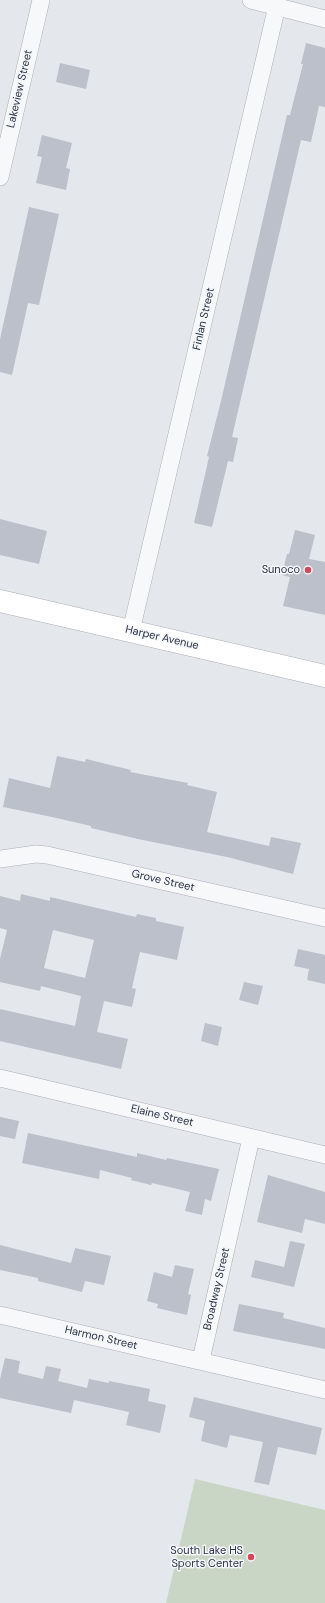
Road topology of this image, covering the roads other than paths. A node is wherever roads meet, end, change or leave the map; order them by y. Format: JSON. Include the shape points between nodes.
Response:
{"nodes":[{"id":1,"x":41,"y":0,"type":"edge"},
{"id":2,"x":251,"y":0,"type":"edge"},
{"id":3,"x":277,"y":6,"type":"junction"},
{"id":4,"x":325,"y":19,"type":"edge"},
{"id":5,"x":0,"y":177,"type":"edge"},
{"id":6,"x":0,"y":601,"type":"edge"},
{"id":7,"x":131,"y":631,"type":"junction"},
{"id":8,"x":325,"y":676,"type":"edge"},
{"id":9,"x":0,"y":859,"type":"edge"},
{"id":10,"x":325,"y":918,"type":"edge"},
{"id":11,"x":0,"y":1078,"type":"edge"},
{"id":12,"x":251,"y":1138,"type":"junction"},
{"id":13,"x":325,"y":1154,"type":"edge"},
{"id":14,"x":0,"y":1315,"type":"edge"},
{"id":15,"x":201,"y":1360,"type":"junction"},
{"id":16,"x":325,"y":1390,"type":"edge"}],
"edges":[{"from":1,"to":5,"type":"street","name":"Lakeview Street"},
{"from":2,"to":3,"type":"street"},
{"from":3,"to":4,"type":"street"},
{"from":3,"to":7,"type":"street","name":"Finlan Street"},
{"from":6,"to":7,"type":"main road","name":"Harper Avenue"},
{"from":7,"to":8,"type":"main road","name":"Harper Avenue"},
{"from":9,"to":10,"type":"street","name":"Grove Street","via":[[47,855]]},
{"from":11,"to":12,"type":"street","name":"Elaine Street"},
{"from":12,"to":13,"type":"street","name":"Elaine Street"},
{"from":12,"to":15,"type":"street","name":"Broadway Street"},
{"from":14,"to":15,"type":"street","name":"Harmon Street"},
{"from":15,"to":16,"type":"street"}]}
